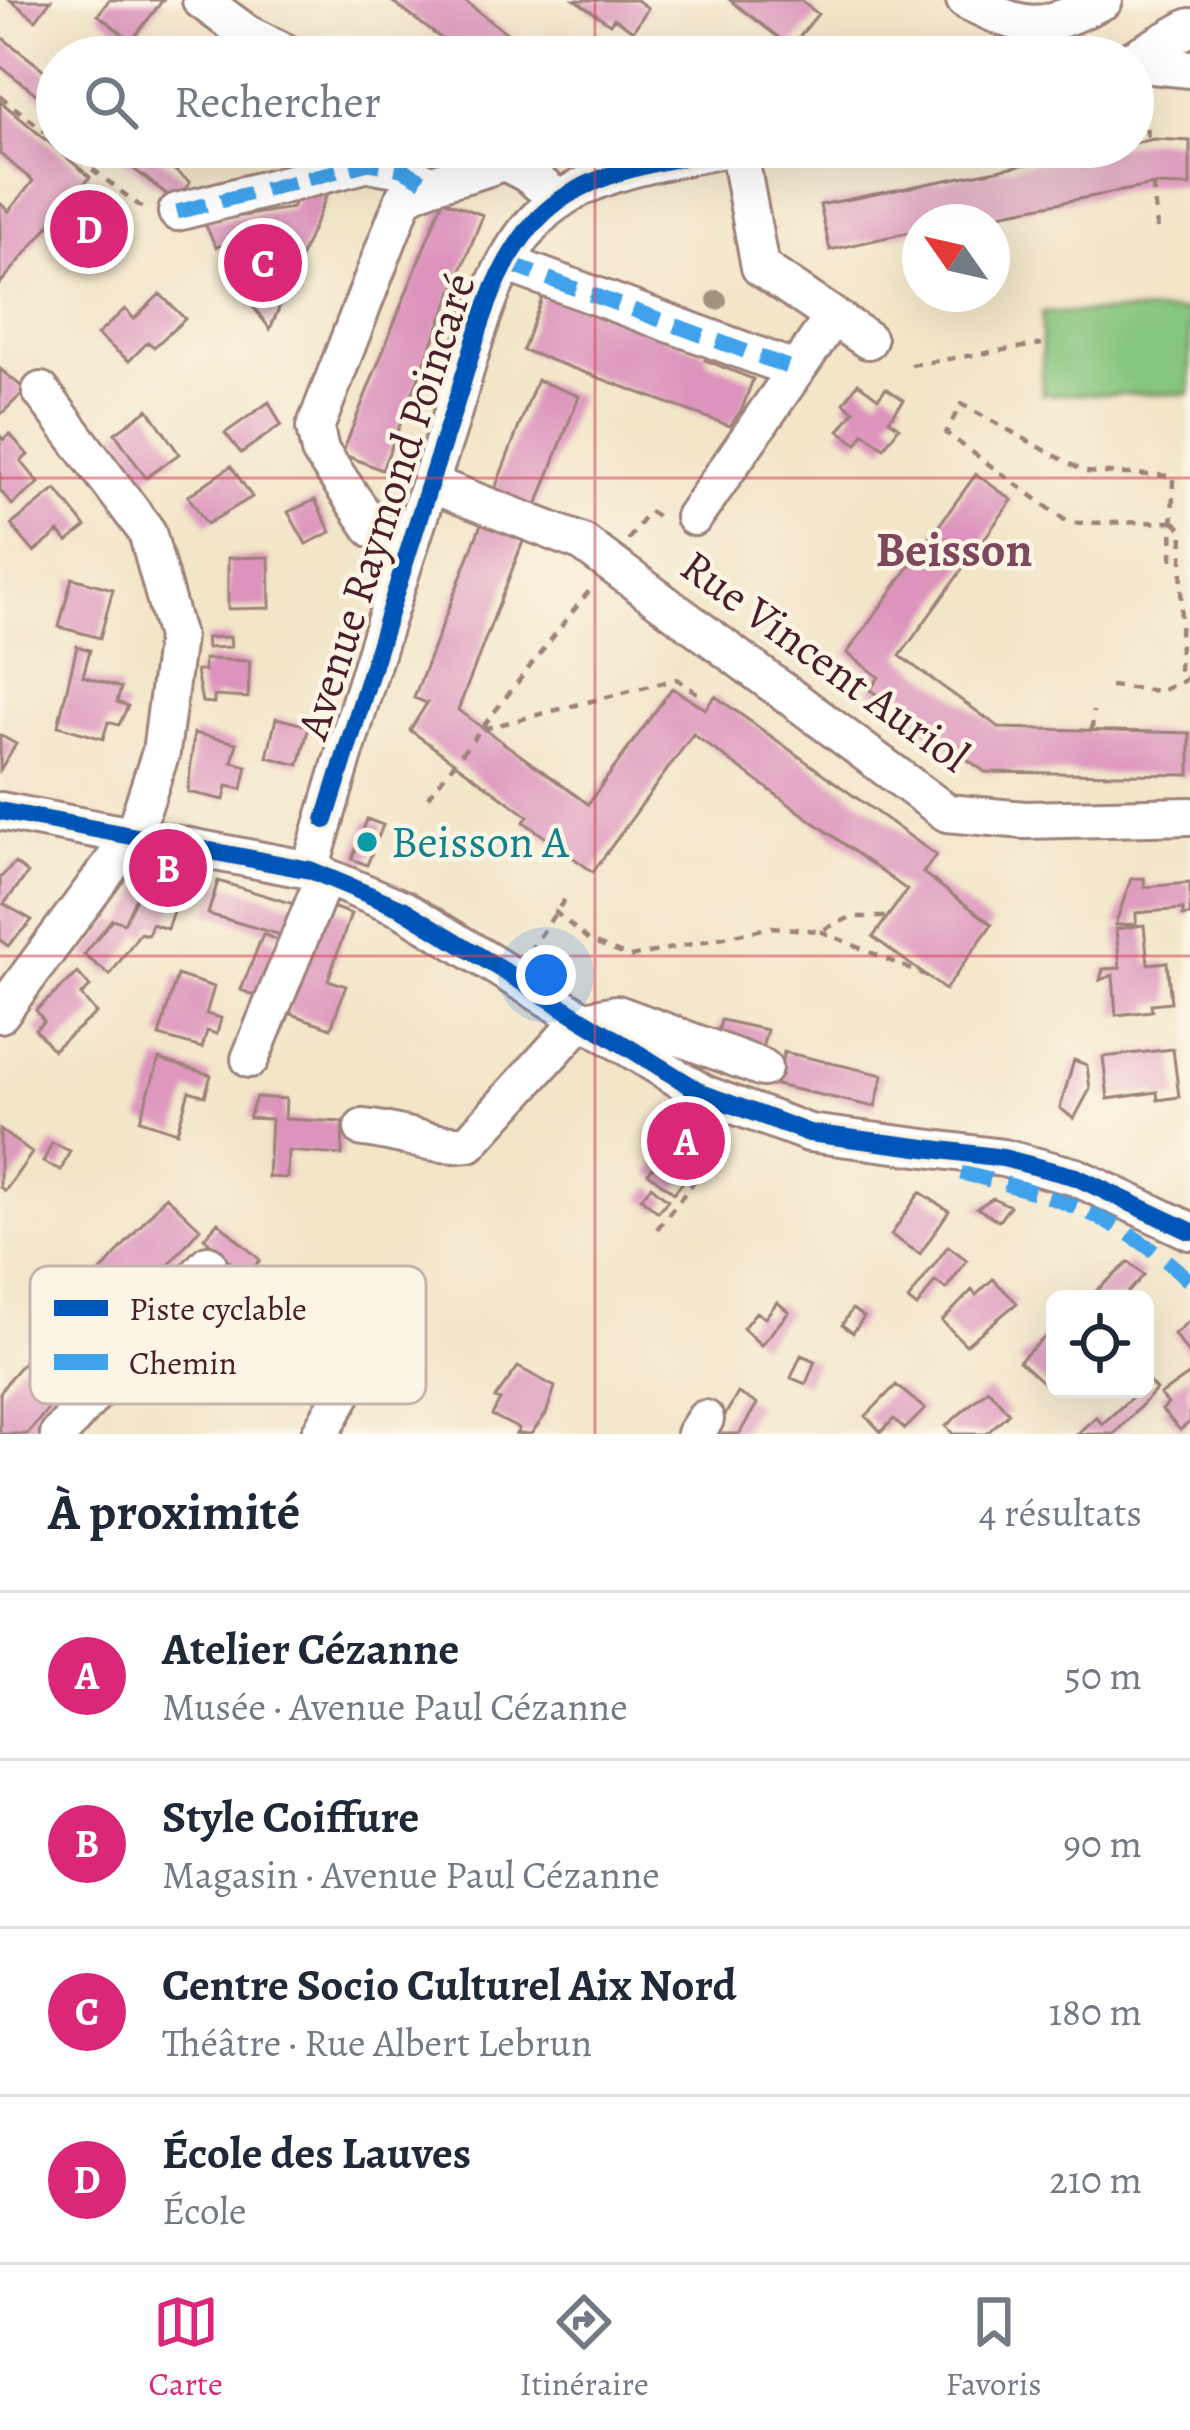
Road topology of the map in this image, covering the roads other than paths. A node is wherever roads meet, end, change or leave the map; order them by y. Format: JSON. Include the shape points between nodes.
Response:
{"nodes":[{"id":1,"x":201,"y":0,"type":"edge"},
{"id":2,"x":965,"y":0,"type":"edge"},
{"id":3,"x":1104,"y":0,"type":"edge"},
{"id":4,"x":1190,"y":27,"type":"edge"},
{"id":5,"x":252,"y":36,"type":"edge"},
{"id":6,"x":1154,"y":48,"type":"edge"},
{"id":7,"x":1154,"y":64,"type":"edge"},
{"id":8,"x":1190,"y":70,"type":"edge"},
{"id":9,"x":349,"y":168,"type":"edge"},
{"id":10,"x":396,"y":168,"type":"edge"},
{"id":11,"x":477,"y":168,"type":"edge"},
{"id":12,"x":511,"y":168,"type":"edge"},
{"id":13,"x":641,"y":168,"type":"edge"},
{"id":14,"x":740,"y":168,"type":"edge"},
{"id":15,"x":427,"y":183,"type":"junction"},
{"id":16,"x":560,"y":200,"type":"junction"},
{"id":17,"x":177,"y":212,"type":"road end"},
{"id":18,"x":506,"y":263,"type":"junction"},
{"id":19,"x":832,"y":320,"type":"junction"},
{"id":20,"x":868,"y":340,"type":"dead end"},
{"id":21,"x":796,"y":370,"type":"junction"},
{"id":22,"x":41,"y":391,"type":"dead end"},
{"id":23,"x":430,"y":484,"type":"junction"},
{"id":24,"x":694,"y":517,"type":"dead end"},
{"id":25,"x":409,"y":547,"type":"junction"},
{"id":26,"x":0,"y":811,"type":"edge"},
{"id":27,"x":1190,"y":816,"type":"edge"},
{"id":28,"x":134,"y":834,"type":"junction"},
{"id":29,"x":317,"y":873,"type":"junction"},
{"id":30,"x":0,"y":1014,"type":"edge"},
{"id":31,"x":580,"y":1021,"type":"junction"},
{"id":32,"x":250,"y":1059,"type":"dead end"},
{"id":33,"x":763,"y":1069,"type":"dead end"},
{"id":34,"x":363,"y":1128,"type":"dead end"},
{"id":35,"x":1190,"y":1231,"type":"edge"},
{"id":36,"x":84,"y":1404,"type":"edge"},
{"id":37,"x":337,"y":1404,"type":"edge"},
{"id":38,"x":58,"y":1434,"type":"edge"},
{"id":39,"x":320,"y":1434,"type":"edge"}],
"edges":[{"from":1,"to":5,"type":"street"},
{"from":2,"to":3,"type":"street","via":[[1029,27]]},
{"from":4,"to":6,"type":"street"},
{"from":7,"to":8,"type":"street"},
{"from":9,"to":17,"type":"street"},
{"from":10,"to":15,"type":"street"},
{"from":11,"to":15,"type":"street","via":[[470,177]]},
{"from":12,"to":16,"type":"street"},
{"from":13,"to":16,"type":"street","name":"Avenue Raymond Poincaré"},
{"from":14,"to":19,"type":"street","via":[[760,267]]},
{"from":15,"to":25,"type":"street","via":[[404,198],[315,428],[320,451],[373,529]]},
{"from":16,"to":18,"type":"street","name":"Avenue Raymond Poincaré"},
{"from":18,"to":21,"type":"street"},
{"from":18,"to":23,"type":"street","name":"Avenue Raymond Poincaré"},
{"from":19,"to":20,"type":"street"},
{"from":19,"to":21,"type":"street"},
{"from":21,"to":24,"type":"street"},
{"from":22,"to":28,"type":"street","via":[[147,532],[176,637],[161,752]]},
{"from":23,"to":25,"type":"street","name":"Avenue Raymond Poincaré"},
{"from":23,"to":27,"type":"street","name":"Rue Vincent Auriol","via":[[583,543],[946,813],[1025,820]]},
{"from":25,"to":29,"type":"street","name":"Avenue Raymond Poincaré"},
{"from":26,"to":28,"type":"street"},
{"from":28,"to":29,"type":"street"},
{"from":28,"to":30,"type":"street"},
{"from":29,"to":31,"type":"street","via":[[403,909]]},
{"from":29,"to":32,"type":"street","name":"Avenue Raymond Poincaré"},
{"from":31,"to":33,"type":"street","via":[[616,1015]]},
{"from":31,"to":34,"type":"street","via":[[469,1143],[444,1147]]},
{"from":31,"to":35,"type":"street","via":[[679,1083],[809,1133],[1003,1158],[1128,1198]]},
{"from":36,"to":38,"type":"street"},
{"from":37,"to":39,"type":"street"}]}
